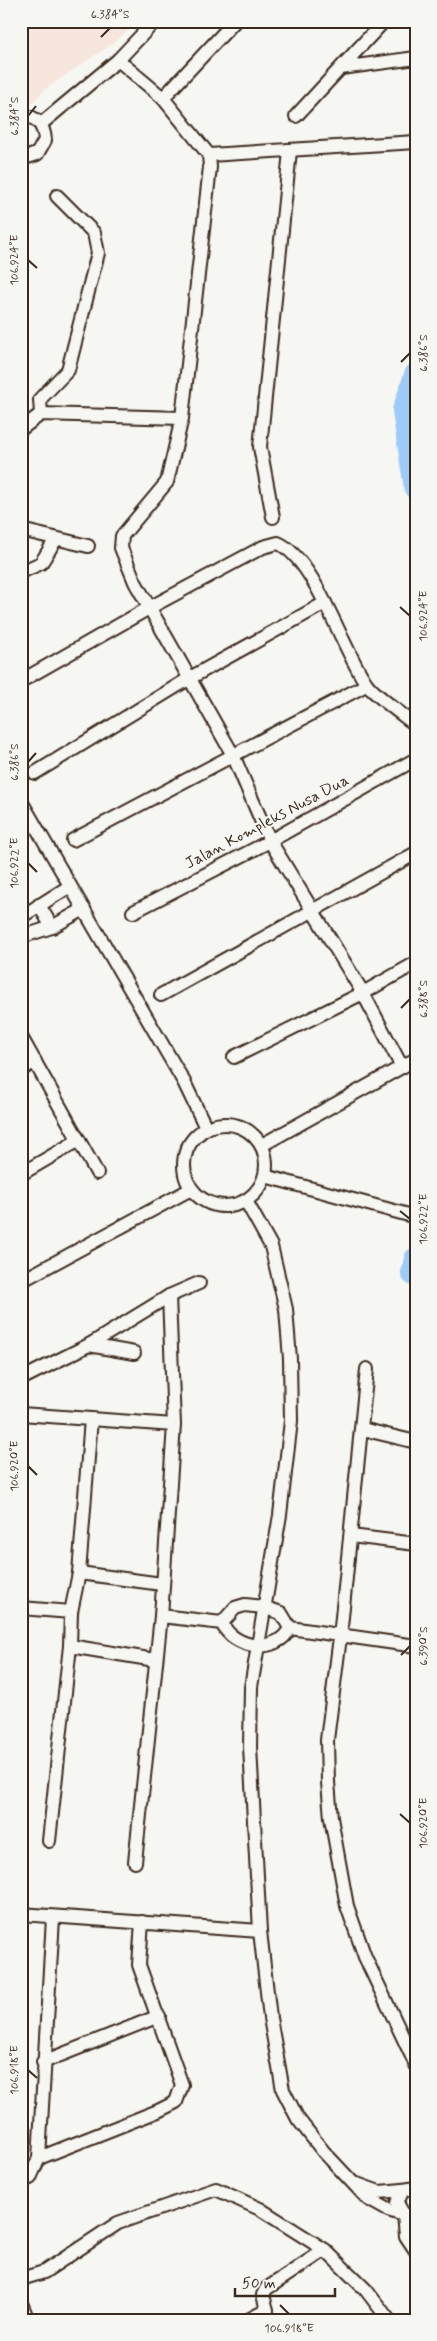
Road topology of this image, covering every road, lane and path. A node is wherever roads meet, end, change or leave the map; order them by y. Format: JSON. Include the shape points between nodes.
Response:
{"nodes":[{"id":1,"x":155,"y":21,"type":"edge"},
{"id":2,"x":235,"y":21,"type":"edge"},
{"id":3,"x":384,"y":21,"type":"edge"},
{"id":4,"x":416,"y":58,"type":"edge"},
{"id":5,"x":118,"y":60,"type":"junction"},
{"id":6,"x":341,"y":68,"type":"junction"},
{"id":7,"x":162,"y":98,"type":"junction"},
{"id":8,"x":21,"y":116,"type":"edge"},
{"id":9,"x":296,"y":116,"type":"dead end"},
{"id":10,"x":41,"y":124,"type":"junction"},
{"id":11,"x":416,"y":142,"type":"edge"},
{"id":12,"x":290,"y":151,"type":"junction"},
{"id":13,"x":209,"y":155,"type":"junction"},
{"id":14,"x":21,"y":159,"type":"edge"},
{"id":15,"x":57,"y":196,"type":"dead end"},
{"id":16,"x":41,"y":414,"type":"junction"},
{"id":17,"x":182,"y":418,"type":"junction"},
{"id":18,"x":21,"y":429,"type":"edge"},
{"id":19,"x":274,"y":517,"type":"dead end"},
{"id":20,"x":21,"y":530,"type":"edge"},
{"id":21,"x":56,"y":539,"type":"junction"},
{"id":22,"x":88,"y":546,"type":"dead end"},
{"id":23,"x":21,"y":572,"type":"edge"},
{"id":24,"x":325,"y":603,"type":"junction"},
{"id":25,"x":149,"y":608,"type":"junction"},
{"id":26,"x":190,"y":678,"type":"junction"},
{"id":27,"x":21,"y":681,"type":"edge"},
{"id":28,"x":366,"y":685,"type":"junction"},
{"id":29,"x":416,"y":725,"type":"edge"},
{"id":30,"x":233,"y":755,"type":"junction"},
{"id":31,"x":416,"y":759,"type":"edge"},
{"id":32,"x":35,"y":773,"type":"dead end"},
{"id":33,"x":21,"y":801,"type":"edge"},
{"id":34,"x":73,"y":840,"type":"dead end"},
{"id":35,"x":270,"y":841,"type":"junction"},
{"id":36,"x":416,"y":853,"type":"edge"},
{"id":37,"x":70,"y":886,"type":"junction"},
{"id":38,"x":39,"y":905,"type":"junction"},
{"id":39,"x":84,"y":910,"type":"junction"},
{"id":40,"x":133,"y":912,"type":"dead end"},
{"id":41,"x":312,"y":912,"type":"junction"},
{"id":42,"x":21,"y":917,"type":"edge"},
{"id":43,"x":52,"y":928,"type":"junction"},
{"id":44,"x":21,"y":937,"type":"edge"},
{"id":45,"x":416,"y":964,"type":"edge"},
{"id":46,"x":363,"y":993,"type":"junction"},
{"id":47,"x":161,"y":995,"type":"dead end"},
{"id":48,"x":21,"y":1037,"type":"edge"},
{"id":49,"x":234,"y":1057,"type":"dead end"},
{"id":50,"x":416,"y":1059,"type":"edge"},
{"id":51,"x":35,"y":1061,"type":"junction"},
{"id":52,"x":402,"y":1067,"type":"junction"},
{"id":53,"x":21,"y":1070,"type":"edge"},
{"id":54,"x":206,"y":1128,"type":"junction"},
{"id":55,"x":79,"y":1140,"type":"junction"},
{"id":56,"x":262,"y":1145,"type":"junction"},
{"id":57,"x":97,"y":1173,"type":"dead end"},
{"id":58,"x":21,"y":1174,"type":"edge"},
{"id":59,"x":265,"y":1176,"type":"junction"},
{"id":60,"x":191,"y":1188,"type":"junction"},
{"id":61,"x":246,"y":1201,"type":"junction"},
{"id":62,"x":416,"y":1217,"type":"edge"},
{"id":63,"x":21,"y":1280,"type":"edge"},
{"id":64,"x":199,"y":1283,"type":"dead end"},
{"id":65,"x":169,"y":1296,"type":"junction"},
{"id":66,"x":89,"y":1345,"type":"junction"},
{"id":67,"x":134,"y":1353,"type":"dead end"},
{"id":68,"x":367,"y":1369,"type":"dead end"},
{"id":69,"x":21,"y":1379,"type":"edge"},
{"id":70,"x":21,"y":1414,"type":"edge"},
{"id":71,"x":91,"y":1419,"type":"junction"},
{"id":72,"x":174,"y":1425,"type":"junction"},
{"id":73,"x":362,"y":1429,"type":"junction"},
{"id":74,"x":416,"y":1442,"type":"edge"},
{"id":75,"x":351,"y":1536,"type":"junction"},
{"id":76,"x":416,"y":1544,"type":"edge"},
{"id":77,"x":79,"y":1573,"type":"junction"},
{"id":78,"x":162,"y":1584,"type":"junction"},
{"id":79,"x":263,"y":1607,"type":"junction"},
{"id":80,"x":21,"y":1608,"type":"edge"},
{"id":81,"x":71,"y":1612,"type":"junction"},
{"id":82,"x":161,"y":1616,"type":"junction"},
{"id":83,"x":222,"y":1623,"type":"junction"},
{"id":84,"x":290,"y":1628,"type":"junction"},
{"id":85,"x":340,"y":1637,"type":"junction"},
{"id":86,"x":257,"y":1645,"type":"junction"},
{"id":87,"x":70,"y":1646,"type":"junction"},
{"id":88,"x":416,"y":1646,"type":"edge"},
{"id":89,"x":155,"y":1660,"type":"junction"},
{"id":90,"x":49,"y":1841,"type":"dead end"},
{"id":91,"x":135,"y":1862,"type":"dead end"},
{"id":92,"x":21,"y":1914,"type":"edge"},
{"id":93,"x":53,"y":1918,"type":"junction"},
{"id":94,"x":142,"y":1922,"type":"junction"},
{"id":95,"x":260,"y":1931,"type":"junction"},
{"id":96,"x":159,"y":2016,"type":"junction"},
{"id":97,"x":43,"y":2062,"type":"junction"},
{"id":98,"x":416,"y":2065,"type":"edge"},
{"id":99,"x":39,"y":2158,"type":"junction"},
{"id":100,"x":30,"y":2178,"type":"dead end"},
{"id":101,"x":350,"y":2181,"type":"junction"},
{"id":102,"x":416,"y":2188,"type":"edge"},
{"id":103,"x":403,"y":2190,"type":"junction"},
{"id":104,"x":411,"y":2219,"type":"edge"},
{"id":105,"x":325,"y":2250,"type":"junction"},
{"id":106,"x":416,"y":2251,"type":"edge"},
{"id":107,"x":21,"y":2279,"type":"edge"},
{"id":108,"x":21,"y":2303,"type":"edge"},
{"id":109,"x":28,"y":2320,"type":"edge"},
{"id":110,"x":248,"y":2320,"type":"edge"},
{"id":111,"x":389,"y":2320,"type":"edge"}],
"edges":[{"from":1,"to":5,"type":"street"},
{"from":2,"to":7,"type":"street"},
{"from":3,"to":6,"type":"street"},
{"from":4,"to":6,"type":"street"},
{"from":5,"to":7,"type":"street"},
{"from":5,"to":10,"type":"street"},
{"from":6,"to":9,"type":"street"},
{"from":7,"to":13,"type":"street"},
{"from":8,"to":10,"type":"street","via":[[31,116]]},
{"from":10,"to":14,"type":"street","via":[[44,132],[42,148],[30,158]]},
{"from":11,"to":12,"type":"street"},
{"from":12,"to":13,"type":"street"},
{"from":12,"to":19,"type":"street","via":[[260,446]]},
{"from":13,"to":17,"type":"street"},
{"from":15,"to":16,"type":"street","via":[[94,233],[98,253],[68,370],[40,400]]},
{"from":16,"to":17,"type":"street"},
{"from":16,"to":18,"type":"street"},
{"from":17,"to":25,"type":"street","via":[[167,482],[122,536],[121,548]]},
{"from":20,"to":21,"type":"street"},
{"from":21,"to":22,"type":"street"},
{"from":21,"to":23,"type":"street","via":[[42,563]]},
{"from":24,"to":25,"type":"street","via":[[296,555],[278,543],[263,547]]},
{"from":24,"to":26,"type":"street"},
{"from":24,"to":28,"type":"street"},
{"from":25,"to":26,"type":"street"},
{"from":25,"to":27,"type":"street"},
{"from":26,"to":30,"type":"street"},
{"from":26,"to":32,"type":"street"},
{"from":28,"to":29,"type":"street"},
{"from":28,"to":30,"type":"street"},
{"from":30,"to":34,"type":"street"},
{"from":30,"to":35,"type":"street"},
{"from":31,"to":35,"type":"street","name":"Jalan Kompleks Nusa Dua"},
{"from":33,"to":37,"type":"street"},
{"from":35,"to":40,"type":"street","name":"Jalan Kompleks Nusa Dua"},
{"from":35,"to":41,"type":"street"},
{"from":36,"to":41,"type":"street"},
{"from":37,"to":38,"type":"street"},
{"from":37,"to":39,"type":"street"},
{"from":38,"to":42,"type":"street"},
{"from":38,"to":43,"type":"street"},
{"from":39,"to":43,"type":"street"},
{"from":39,"to":54,"type":"street","via":[[184,1082]]},
{"from":41,"to":46,"type":"street"},
{"from":41,"to":47,"type":"street"},
{"from":43,"to":44,"type":"street"},
{"from":45,"to":46,"type":"street"},
{"from":46,"to":49,"type":"street"},
{"from":46,"to":52,"type":"street"},
{"from":48,"to":51,"type":"street"},
{"from":50,"to":52,"type":"street"},
{"from":51,"to":53,"type":"street"},
{"from":51,"to":55,"type":"street"},
{"from":52,"to":56,"type":"street"},
{"from":54,"to":56,"type":"street","via":[[229,1123],[254,1134]]},
{"from":54,"to":60,"type":"street","via":[[193,1139],[186,1151],[185,1177]]},
{"from":55,"to":57,"type":"street"},
{"from":55,"to":58,"type":"street"},
{"from":56,"to":59,"type":"street","via":[[267,1160]]},
{"from":59,"to":61,"type":"street","via":[[258,1190]]},
{"from":59,"to":62,"type":"street"},
{"from":60,"to":61,"type":"street","via":[[199,1198],[222,1207]]},
{"from":60,"to":63,"type":"street"},
{"from":61,"to":79,"type":"street","via":[[272,1246],[286,1309],[290,1359],[291,1421],[280,1515]]},
{"from":64,"to":65,"type":"street"},
{"from":65,"to":66,"type":"street"},
{"from":65,"to":72,"type":"street"},
{"from":66,"to":67,"type":"street"},
{"from":66,"to":69,"type":"street"},
{"from":68,"to":73,"type":"street"},
{"from":70,"to":71,"type":"street"},
{"from":71,"to":72,"type":"street"},
{"from":71,"to":77,"type":"street"},
{"from":72,"to":78,"type":"street"},
{"from":73,"to":74,"type":"street"},
{"from":73,"to":75,"type":"street"},
{"from":75,"to":76,"type":"street"},
{"from":75,"to":85,"type":"street"},
{"from":77,"to":78,"type":"street"},
{"from":77,"to":81,"type":"street"},
{"from":78,"to":82,"type":"street"},
{"from":79,"to":83,"type":"street","via":[[245,1604],[235,1608]]},
{"from":79,"to":84,"type":"street","via":[[281,1613]]},
{"from":79,"to":86,"type":"street"},
{"from":80,"to":81,"type":"street"},
{"from":81,"to":87,"type":"street"},
{"from":82,"to":83,"type":"street"},
{"from":82,"to":89,"type":"street"},
{"from":83,"to":86,"type":"street","via":[[231,1636]]},
{"from":84,"to":85,"type":"street"},
{"from":84,"to":86,"type":"street","via":[[283,1640],[272,1645]]},
{"from":85,"to":88,"type":"street"},
{"from":85,"to":98,"type":"street","via":[[327,1740],[330,1809],[337,1855],[347,1906],[365,1957]]},
{"from":86,"to":95,"type":"street","via":[[251,1687],[250,1747]]},
{"from":87,"to":89,"type":"street"},
{"from":87,"to":90,"type":"street"},
{"from":89,"to":91,"type":"street"},
{"from":92,"to":93,"type":"street"},
{"from":93,"to":94,"type":"street"},
{"from":93,"to":97,"type":"street"},
{"from":94,"to":95,"type":"street"},
{"from":94,"to":96,"type":"street","via":[[139,1965]]},
{"from":95,"to":101,"type":"street","via":[[270,2018],[283,2090],[298,2119]]},
{"from":96,"to":97,"type":"street"},
{"from":96,"to":99,"type":"street","via":[[182,2085],[176,2102]]},
{"from":97,"to":99,"type":"street"},
{"from":99,"to":100,"type":"street"},
{"from":101,"to":103,"type":"street","via":[[379,2192]]},
{"from":101,"to":104,"type":"street","via":[[374,2203]]},
{"from":102,"to":103,"type":"street"},
{"from":103,"to":104,"type":"street","via":[[397,2203]]},
{"from":104,"to":106,"type":"street","via":[[406,2236]]},
{"from":105,"to":107,"type":"street","via":[[260,2209],[216,2189],[118,2223],[44,2272]]},
{"from":105,"to":110,"type":"street","via":[[266,2289],[263,2295],[267,2310]]},
{"from":105,"to":111,"type":"street","via":[[366,2290]]},
{"from":108,"to":109,"type":"street"}]}
